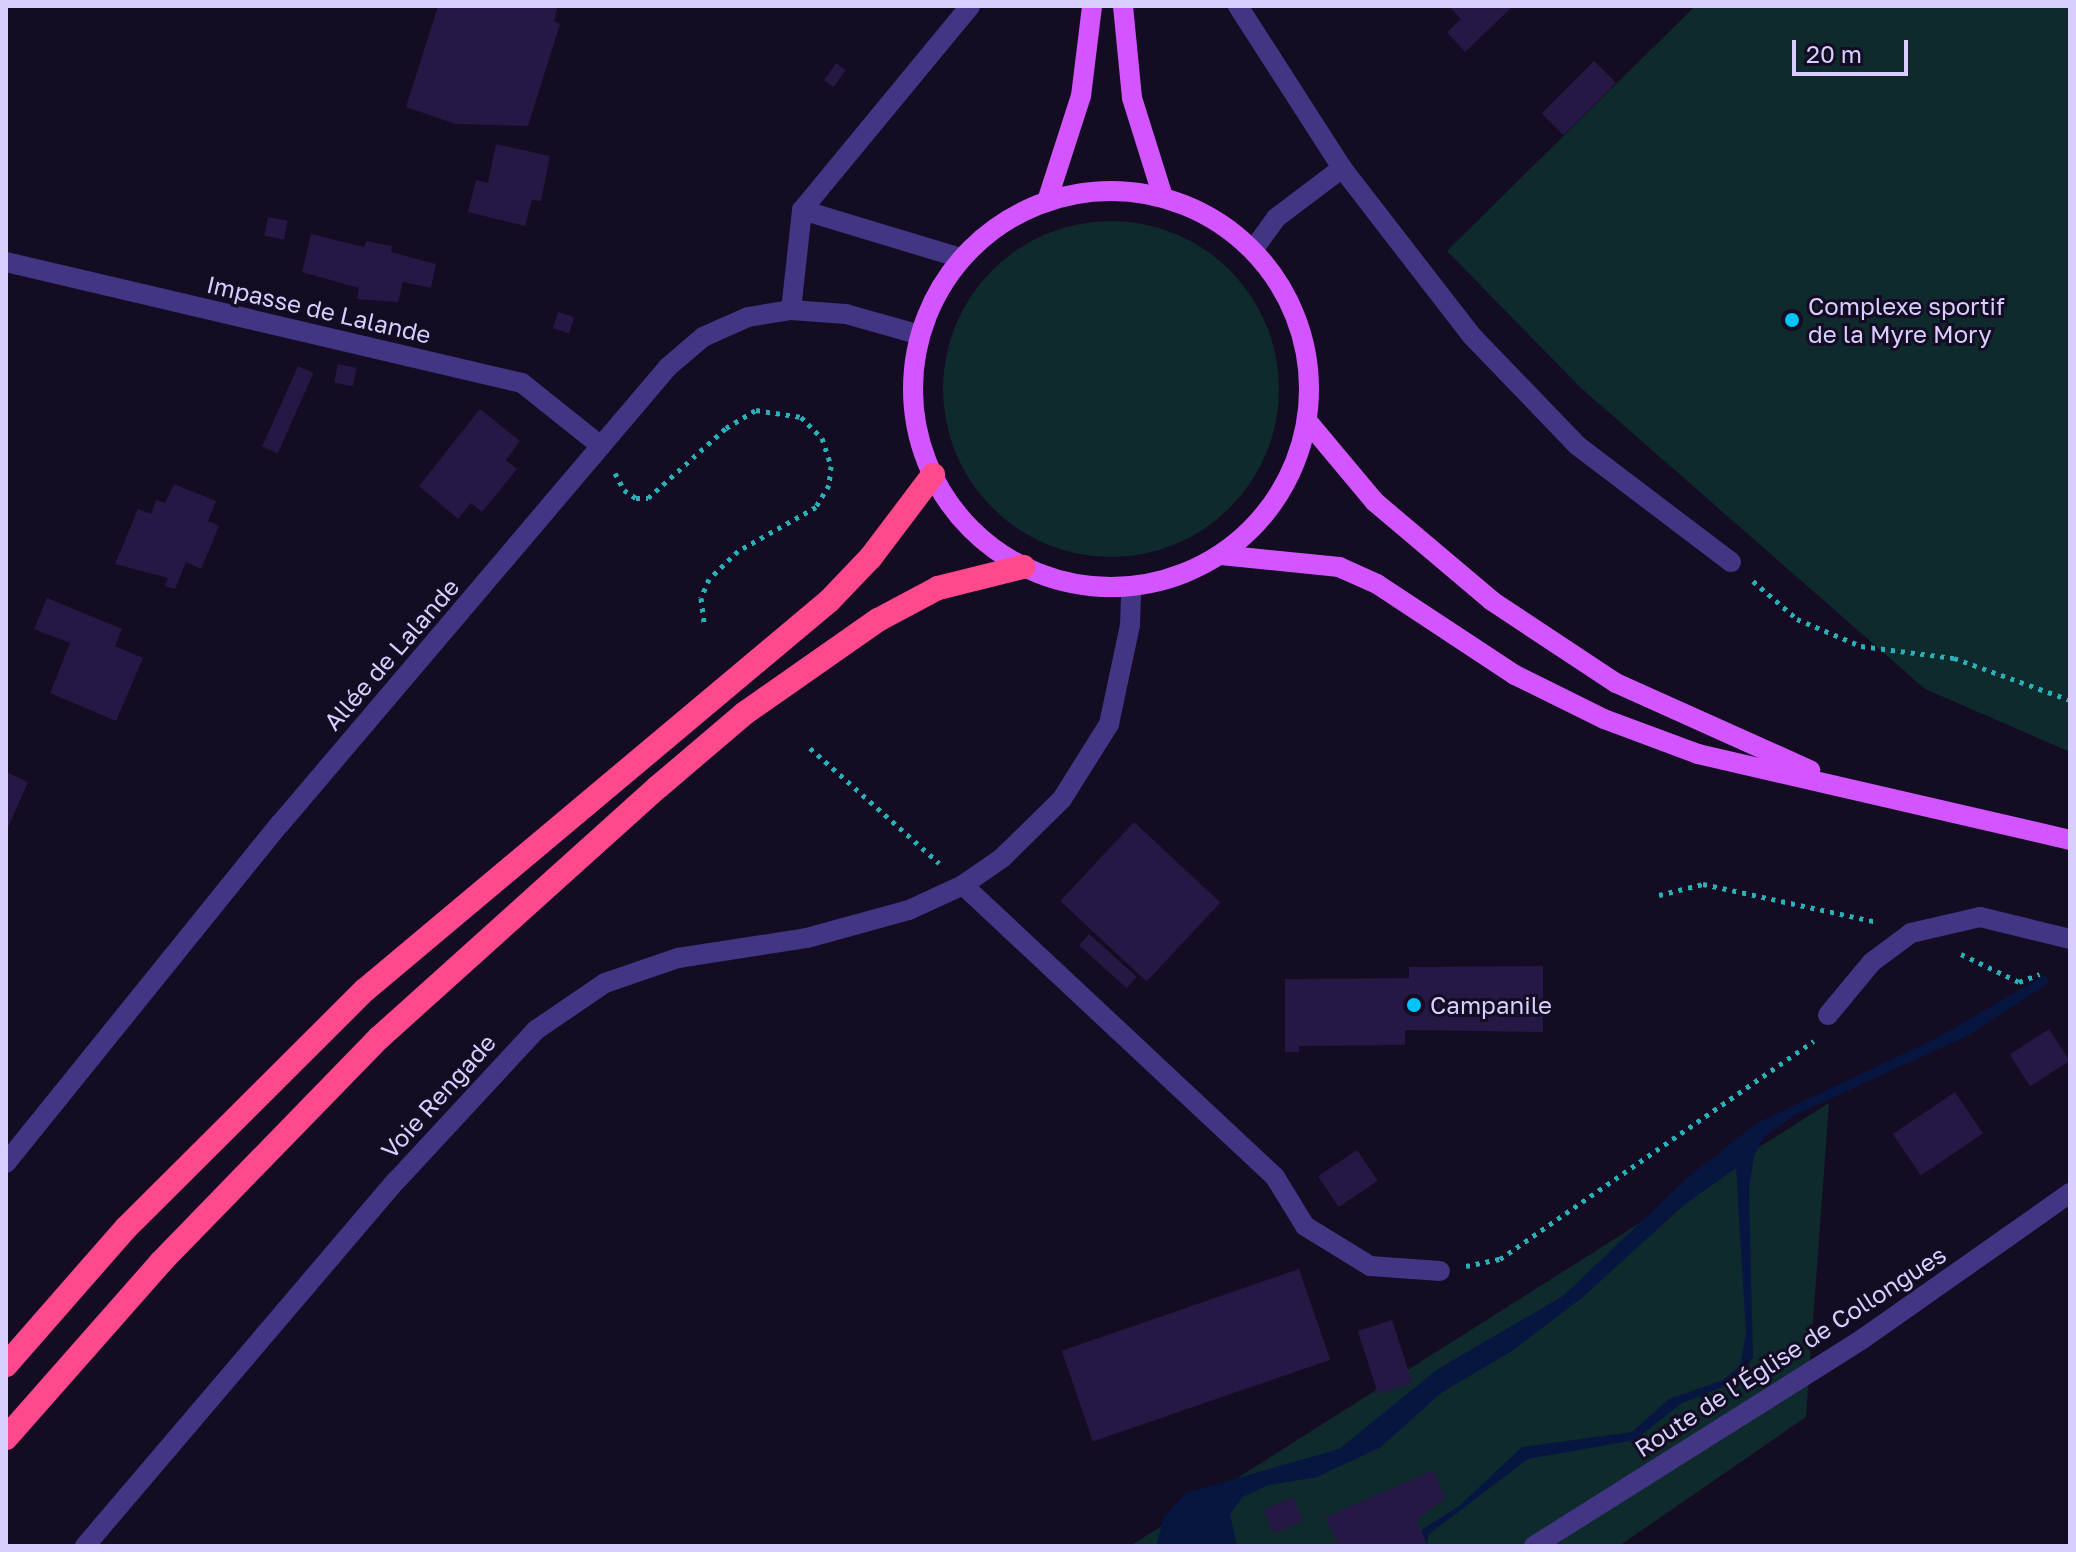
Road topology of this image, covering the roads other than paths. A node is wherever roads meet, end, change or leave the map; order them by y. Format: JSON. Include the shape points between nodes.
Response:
{"nodes":[{"id":1,"x":970,"y":6,"type":"edge"},
{"id":2,"x":1092,"y":6,"type":"edge"},
{"id":3,"x":1123,"y":6,"type":"edge"},
{"id":4,"x":1238,"y":6,"type":"edge"},
{"id":5,"x":1342,"y":168,"type":"junction"},
{"id":6,"x":1163,"y":197,"type":"junction"},
{"id":7,"x":1047,"y":201,"type":"junction"},
{"id":8,"x":802,"y":210,"type":"junction"},
{"id":9,"x":1253,"y":250,"type":"junction"},
{"id":10,"x":961,"y":258,"type":"junction"},
{"id":11,"x":6,"y":262,"type":"edge"},
{"id":12,"x":791,"y":310,"type":"junction"},
{"id":13,"x":920,"y":335,"type":"junction"},
{"id":14,"x":1308,"y":422,"type":"junction"},
{"id":15,"x":601,"y":446,"type":"junction"},
{"id":16,"x":933,"y":475,"type":"junction"},
{"id":17,"x":1221,"y":555,"type":"junction"},
{"id":18,"x":1731,"y":562,"type":"road end"},
{"id":19,"x":1023,"y":567,"type":"junction"},
{"id":20,"x":1131,"y":587,"type":"junction"},
{"id":21,"x":1850,"y":787,"type":"junction"},
{"id":22,"x":2070,"y":840,"type":"edge"},
{"id":23,"x":963,"y":885,"type":"junction"},
{"id":24,"x":2070,"y":939,"type":"edge"},
{"id":25,"x":1828,"y":1015,"type":"road end"},
{"id":26,"x":6,"y":1163,"type":"edge"},
{"id":27,"x":2070,"y":1193,"type":"edge"},
{"id":28,"x":1440,"y":1271,"type":"road end"},
{"id":29,"x":6,"y":1365,"type":"edge"},
{"id":30,"x":6,"y":1438,"type":"edge"},
{"id":31,"x":85,"y":1546,"type":"edge"},
{"id":32,"x":1534,"y":1546,"type":"edge"}],
"edges":[{"from":1,"to":8,"type":"street"},
{"from":2,"to":7,"type":"main road","via":[[1081,96]]},
{"from":3,"to":6,"type":"main road","via":[[1132,98]]},
{"from":4,"to":5,"type":"street"},
{"from":5,"to":9,"type":"street","via":[[1276,218]]},
{"from":5,"to":18,"type":"street","via":[[1472,336],[1578,446]]},
{"from":6,"to":7,"type":"main road","via":[[1105,190]]},
{"from":6,"to":9,"type":"main road","via":[[1212,217]]},
{"from":7,"to":10,"type":"main road","via":[[1015,215]]},
{"from":8,"to":10,"type":"street"},
{"from":8,"to":12,"type":"street"},
{"from":9,"to":14,"type":"main road","via":[[1289,301],[1299,330],[1308,360]]},
{"from":10,"to":13,"type":"main road","via":[[936,295]]},
{"from":11,"to":15,"type":"street","name":"Impasse de Lalande","via":[[522,383]]},
{"from":12,"to":13,"type":"street","name":"Allée de Lalande","via":[[846,314]]},
{"from":12,"to":15,"type":"street","name":"Allée de Lalande","via":[[748,317],[703,337],[668,367]]},
{"from":13,"to":16,"type":"main road","via":[[913,383]]},
{"from":14,"to":17,"type":"main road","via":[[1285,485],[1262,520]]},
{"from":14,"to":21,"type":"main road","via":[[1375,502],[1492,601],[1616,683]]},
{"from":15,"to":26,"type":"street","name":"Allée de Lalande","via":[[280,824]]},
{"from":16,"to":19,"type":"main road","via":[[970,529]]},
{"from":16,"to":29,"type":"highway","via":[[871,557],[829,601],[365,990],[126,1228]]},
{"from":17,"to":20,"type":"main road","via":[[1178,577]]},
{"from":17,"to":21,"type":"main road","via":[[1339,567],[1377,584],[1515,675],[1604,719],[1698,754]]},
{"from":19,"to":20,"type":"main road","via":[[1076,585]]},
{"from":19,"to":30,"type":"highway","via":[[938,588],[878,620],[770,694],[658,787],[379,1038],[161,1262]]},
{"from":20,"to":23,"type":"street","name":"Voie Rengade","via":[[1130,625],[1109,724],[1089,763],[1062,799],[1002,858]]},
{"from":21,"to":22,"type":"main road"},
{"from":23,"to":28,"type":"street","via":[[1275,1177],[1305,1226],[1370,1266]]},
{"from":23,"to":31,"type":"street","name":"Voie Rengade","via":[[909,910],[807,938],[678,958],[605,983],[536,1030],[407,1169]]},
{"from":24,"to":25,"type":"street","via":[[1980,917],[1911,933],[1872,962]]},
{"from":27,"to":32,"type":"street","name":"Route de l’Église de Collongues","via":[[1861,1340]]}]}
